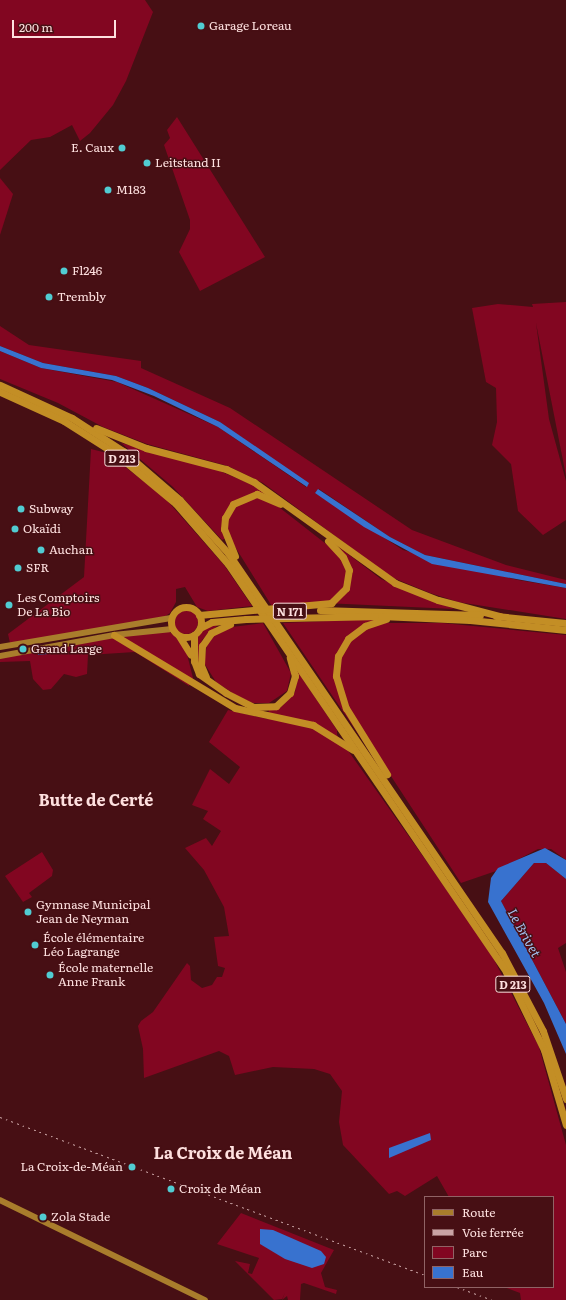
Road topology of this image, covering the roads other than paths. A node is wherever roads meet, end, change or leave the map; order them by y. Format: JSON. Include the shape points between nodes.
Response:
{"nodes":[{"id":1,"x":0,"y":385,"type":"edge"},
{"id":2,"x":0,"y":392,"type":"edge"},
{"id":3,"x":62,"y":413,"type":"junction"},
{"id":4,"x":240,"y":569,"type":"junction"},
{"id":5,"x":260,"y":602,"type":"junction"},
{"id":6,"x":199,"y":615,"type":"junction"},
{"id":7,"x":220,"y":616,"type":"junction"},
{"id":8,"x":500,"y":616,"type":"junction"},
{"id":9,"x":402,"y":617,"type":"junction"},
{"id":10,"x":171,"y":618,"type":"junction"},
{"id":11,"x":259,"y":619,"type":"junction"},
{"id":12,"x":566,"y":623,"type":"edge"},
{"id":13,"x":200,"y":628,"type":"junction"},
{"id":14,"x":172,"y":629,"type":"junction"},
{"id":15,"x":566,"y":630,"type":"edge"},
{"id":16,"x":280,"y":632,"type":"junction"},
{"id":17,"x":114,"y":635,"type":"junction"},
{"id":18,"x":178,"y":635,"type":"junction"},
{"id":19,"x":194,"y":635,"type":"junction"},
{"id":20,"x":0,"y":647,"type":"edge"},
{"id":21,"x":0,"y":656,"type":"edge"},
{"id":22,"x":210,"y":684,"type":"junction"},
{"id":23,"x":214,"y":696,"type":"junction"},
{"id":24,"x":369,"y":768,"type":"junction"},
{"id":25,"x":408,"y":814,"type":"junction"},
{"id":26,"x":566,"y":1099,"type":"edge"},
{"id":27,"x":566,"y":1125,"type":"edge"},
{"id":28,"x":0,"y":1200,"type":"edge"},
{"id":29,"x":205,"y":1300,"type":"edge"}],
"edges":[{"from":1,"to":3,"type":"highway","number":"D 213"},
{"from":2,"to":5,"type":"highway","number":"D 213","via":[[64,421],[147,478],[200,530]]},
{"from":3,"to":4,"type":"highway","number":"D 213","via":[[106,439],[160,481],[205,525]]},
{"from":3,"to":8,"type":"highway","via":[[122,440],[210,464],[254,482],[395,583],[438,600]]},
{"from":4,"to":5,"type":"highway","number":"D 213"},
{"from":4,"to":7,"type":"highway","via":[[226,538],[225,518],[233,504],[257,494],[277,502],[334,547],[345,561],[348,575],[342,594],[326,605]]},
{"from":5,"to":16,"type":"highway"},
{"from":5,"to":16,"type":"highway","number":"D 213","via":[[273,628]]},
{"from":6,"to":7,"type":"highway","number":"N 171"},
{"from":6,"to":10,"type":"highway","via":[[184,607],[177,609]]},
{"from":6,"to":13,"type":"highway"},
{"from":7,"to":8,"type":"highway","number":"N 171","via":[[329,609]]},
{"from":8,"to":12,"type":"highway","number":"N 171"},
{"from":9,"to":11,"type":"highway","number":"N 171"},
{"from":9,"to":15,"type":"highway","number":"N 171"},
{"from":9,"to":25,"type":"highway","via":[[374,622],[351,636],[338,656],[336,680],[346,708]]},
{"from":10,"to":14,"type":"highway"},
{"from":10,"to":20,"type":"main road"},
{"from":11,"to":13,"type":"highway","number":"N 171","via":[[212,622]]},
{"from":11,"to":22,"type":"highway","via":[[223,626],[205,640],[200,661]]},
{"from":13,"to":19,"type":"highway"},
{"from":14,"to":17,"type":"main road"},
{"from":14,"to":18,"type":"highway"},
{"from":16,"to":22,"type":"highway","via":[[295,676],[290,693],[280,704],[268,708],[253,707]]},
{"from":16,"to":24,"type":"highway","number":"D 213"},
{"from":16,"to":25,"type":"highway","number":"D 213"},
{"from":17,"to":21,"type":"main road"},
{"from":17,"to":23,"type":"highway"},
{"from":18,"to":19,"type":"highway"},
{"from":18,"to":23,"type":"highway","via":[[188,646],[199,680]]},
{"from":19,"to":22,"type":"highway","via":[[197,670]]},
{"from":23,"to":24,"type":"highway","via":[[251,714],[313,725],[351,747]]},
{"from":24,"to":27,"type":"highway","number":"D 213","via":[[506,972],[544,1050]]},
{"from":25,"to":26,"type":"highway","number":"D 213","via":[[518,981],[545,1037]]},
{"from":28,"to":29,"type":"main road"}]}
